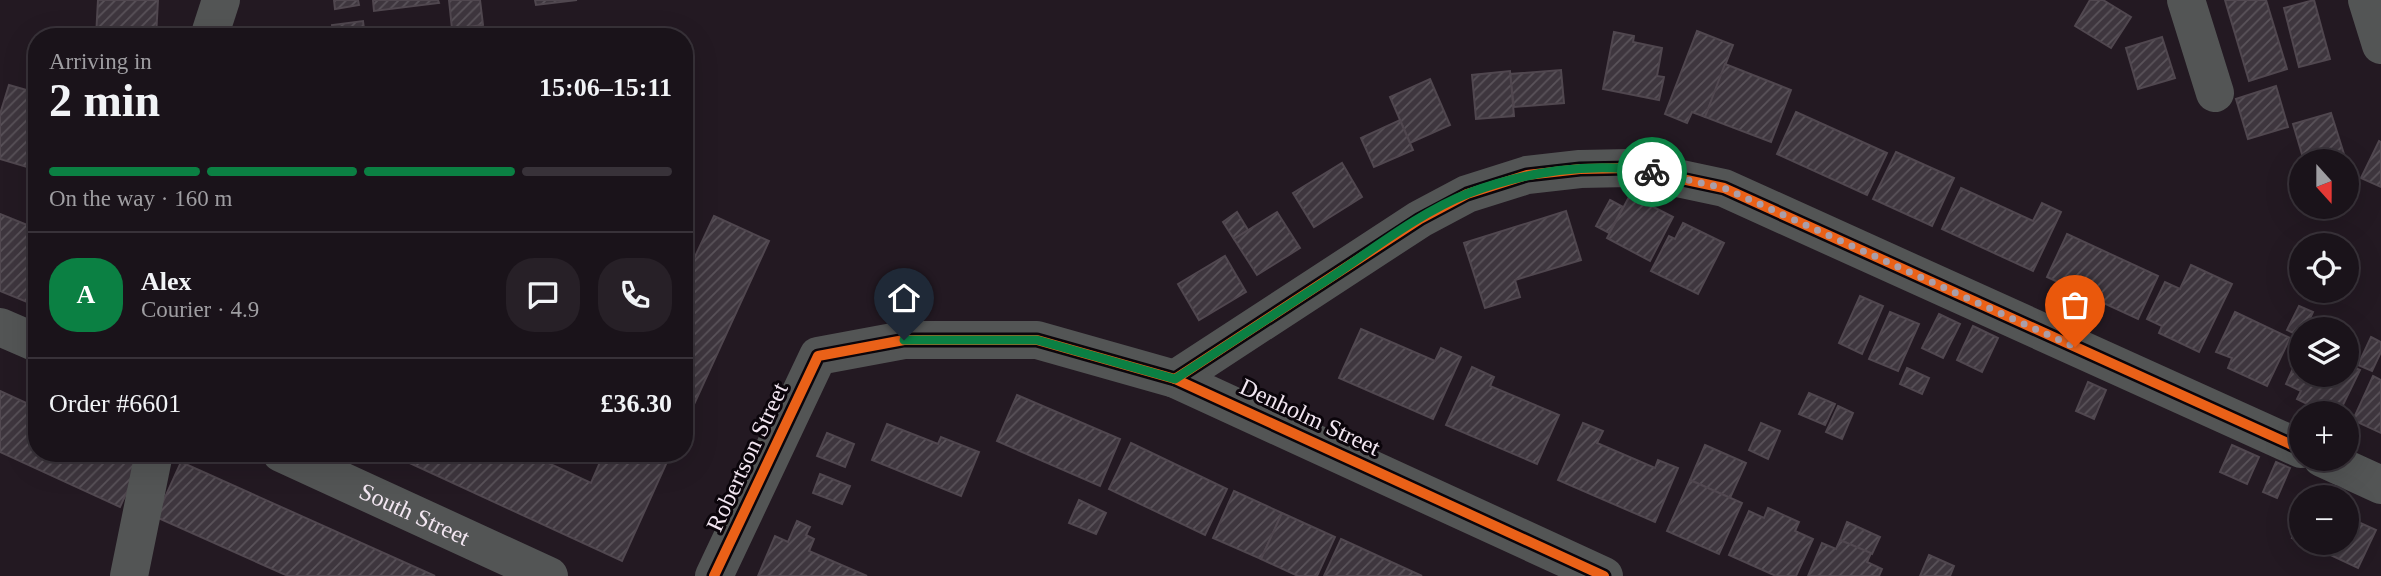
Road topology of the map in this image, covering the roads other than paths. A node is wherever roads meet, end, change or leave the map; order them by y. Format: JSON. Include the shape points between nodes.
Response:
{"nodes":[{"id":1,"x":221,"y":0,"type":"edge"},
{"id":2,"x":2186,"y":0,"type":"edge"},
{"id":3,"x":2367,"y":0,"type":"edge"},
{"id":4,"x":212,"y":28,"type":"edge"},
{"id":5,"x":2381,"y":45,"type":"edge"},
{"id":6,"x":2216,"y":93,"type":"dead end"},
{"id":7,"x":0,"y":327,"type":"edge"},
{"id":8,"x":28,"y":339,"type":"edge"},
{"id":9,"x":818,"y":356,"type":"joint"},
{"id":10,"x":1175,"y":379,"type":"junction"},
{"id":11,"x":2289,"y":444,"type":"edge"},
{"id":12,"x":151,"y":462,"type":"edge"},
{"id":13,"x":301,"y":462,"type":"edge"},
{"id":14,"x":2350,"y":471,"type":"edge"},
{"id":15,"x":2381,"y":485,"type":"edge"},
{"id":16,"x":129,"y":576,"type":"edge"},
{"id":17,"x":549,"y":576,"type":"edge"},
{"id":18,"x":714,"y":576,"type":"edge"},
{"id":19,"x":1604,"y":576,"type":"edge"}],
"edges":[{"from":1,"to":4,"type":"street"},
{"from":2,"to":6,"type":"street"},
{"from":3,"to":5,"type":"street"},
{"from":7,"to":8,"type":"street"},
{"from":9,"to":10,"type":"street","name":"Denholm Street","via":[[904,340],[1037,340]]},
{"from":9,"to":18,"type":"street","name":"Robertson Street"},
{"from":10,"to":11,"type":"street","via":[[1420,219],[1467,194],[1527,175],[1630,168],[1724,188]]},
{"from":10,"to":19,"type":"street","name":"Denholm Street"},
{"from":12,"to":16,"type":"street"},
{"from":13,"to":17,"type":"street","name":"South Street"},
{"from":14,"to":15,"type":"street"}]}
